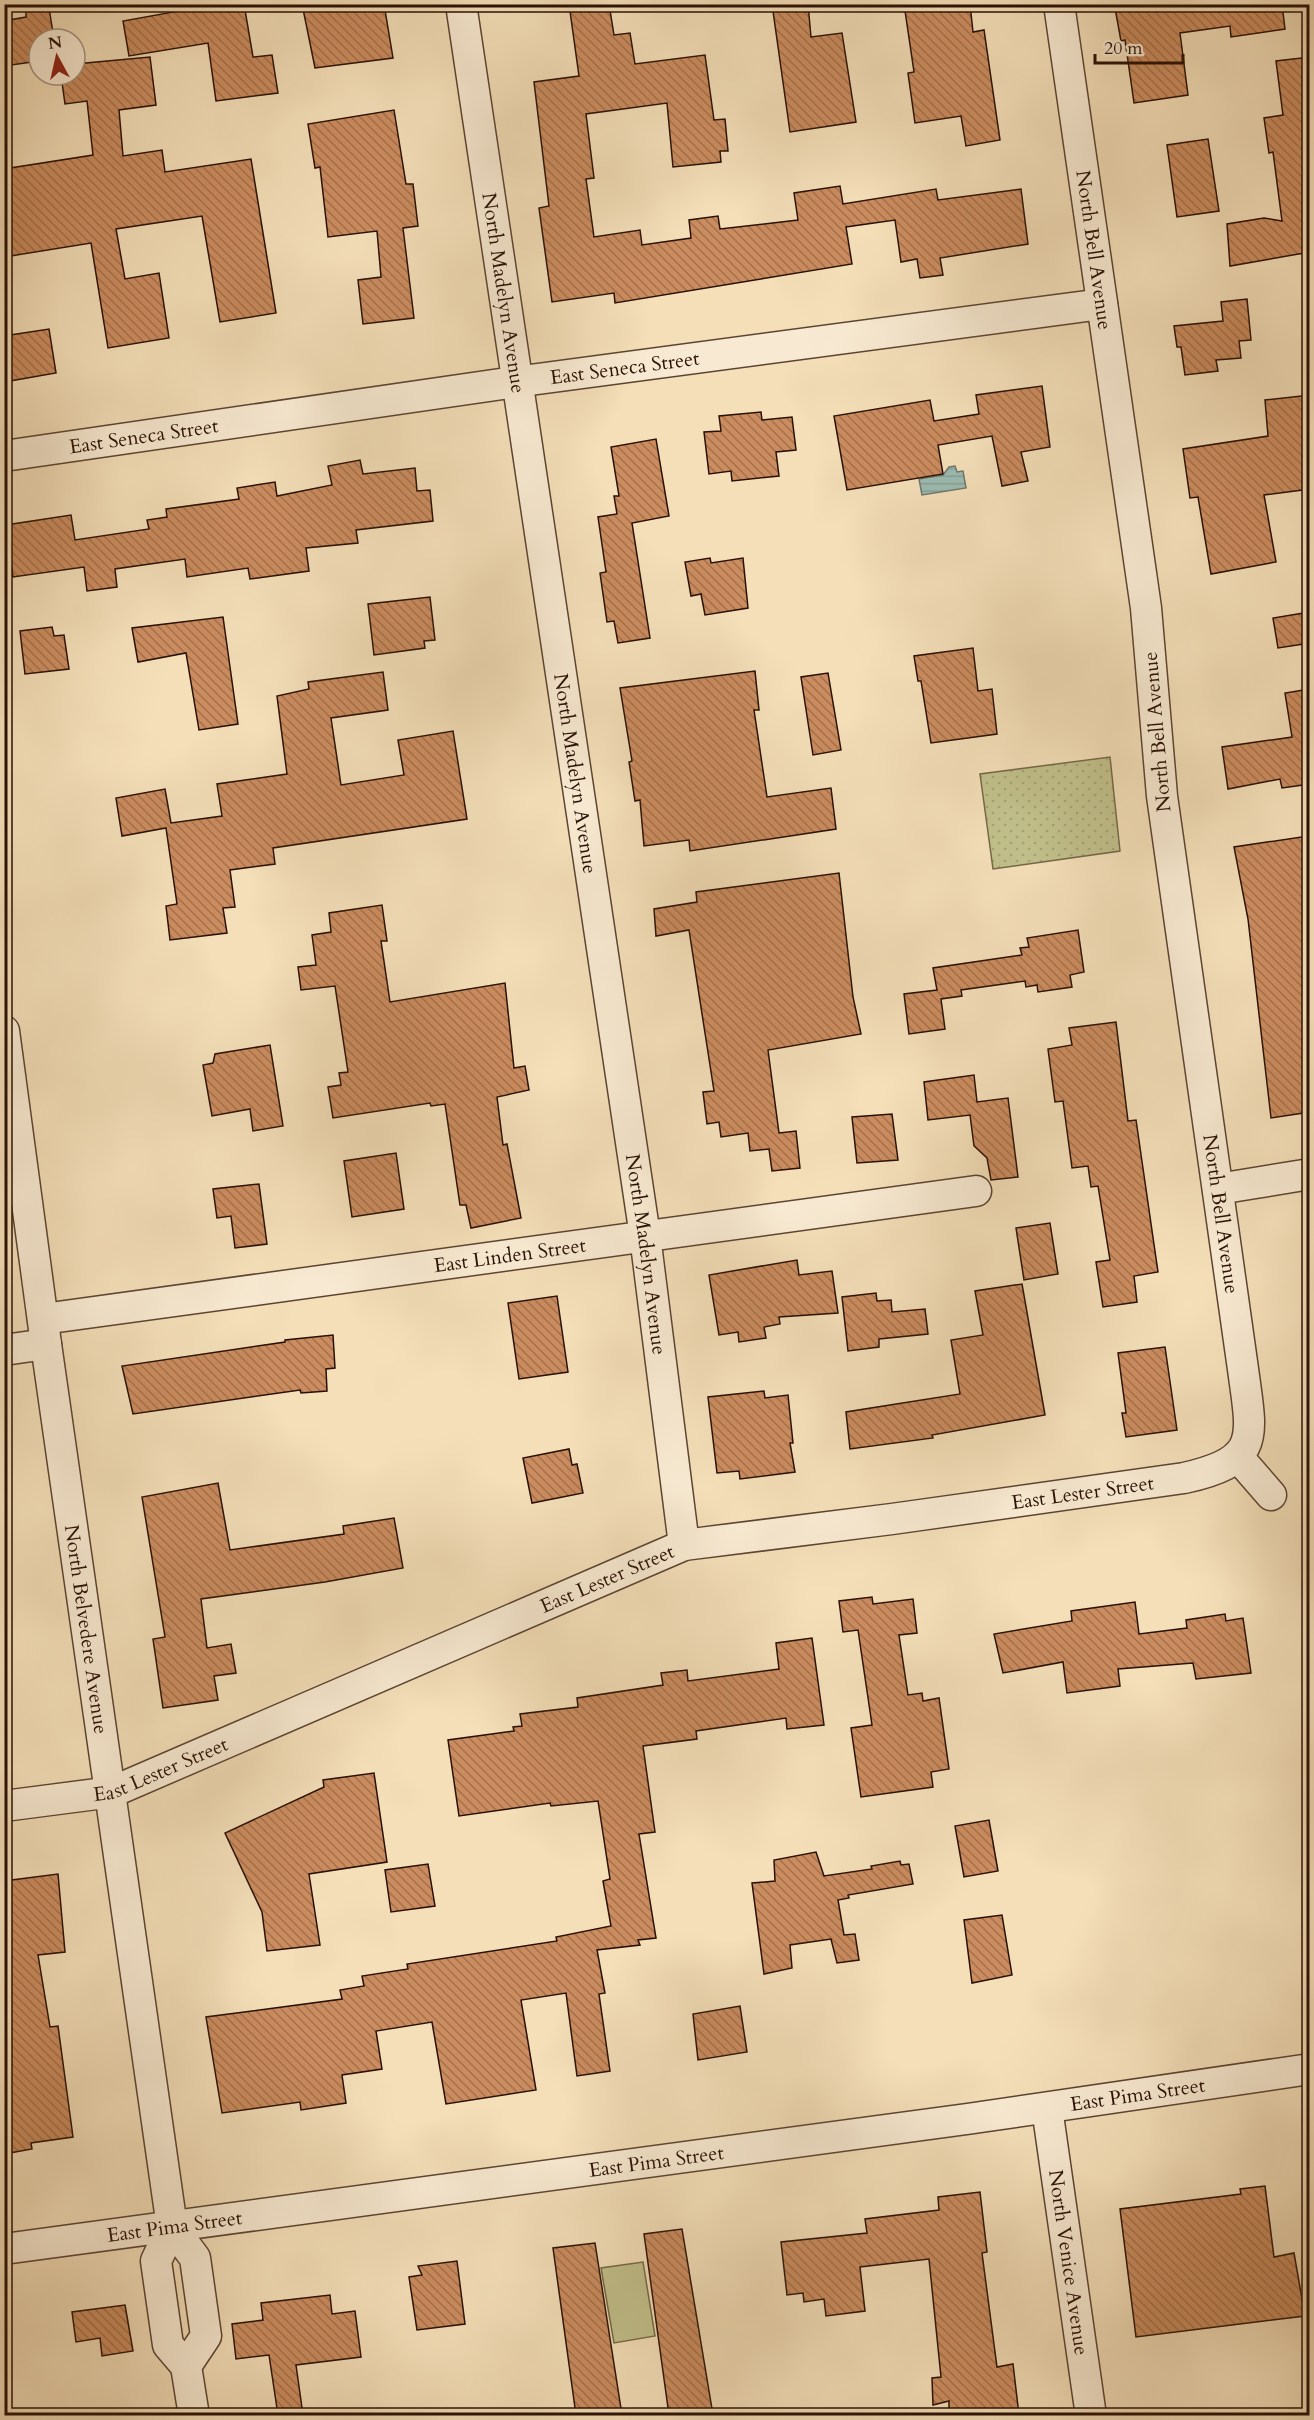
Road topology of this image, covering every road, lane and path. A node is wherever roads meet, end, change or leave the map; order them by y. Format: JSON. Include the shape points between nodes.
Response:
{"nodes":[{"id":1,"x":460,"y":4,"type":"edge"},
{"id":2,"x":1059,"y":4,"type":"edge"},
{"id":3,"x":1102,"y":304,"type":"junction"},
{"id":4,"x":515,"y":382,"type":"junction"},
{"id":5,"x":4,"y":456,"type":"edge"},
{"id":6,"x":4,"y":1031,"type":"edge"},
{"id":7,"x":1310,"y":1174,"type":"edge"},
{"id":8,"x":1218,"y":1189,"type":"junction"},
{"id":9,"x":976,"y":1191,"type":"dead end"},
{"id":10,"x":645,"y":1236,"type":"junction"},
{"id":11,"x":44,"y":1331,"type":"junction"},
{"id":12,"x":4,"y":1350,"type":"edge"},
{"id":13,"x":1238,"y":1457,"type":"junction"},
{"id":14,"x":1271,"y":1495,"type":"dead end"},
{"id":15,"x":684,"y":1545,"type":"junction"},
{"id":16,"x":112,"y":1792,"type":"junction"},
{"id":17,"x":4,"y":1806,"type":"edge"},
{"id":18,"x":1310,"y":2069,"type":"edge"},
{"id":19,"x":1047,"y":2108,"type":"junction"},
{"id":20,"x":172,"y":2227,"type":"junction"},
{"id":21,"x":4,"y":2249,"type":"edge"},
{"id":22,"x":194,"y":2415,"type":"edge"},
{"id":23,"x":1091,"y":2415,"type":"edge"}],
"edges":[{"from":1,"to":4,"type":"street","name":"North Madelyn Avenue"},
{"from":2,"to":3,"type":"street","name":"North Bell Avenue"},
{"from":3,"to":4,"type":"street","name":"East Seneca Street"},
{"from":3,"to":8,"type":"street","name":"North Bell Avenue","via":[[1146,608],[1162,796]]},
{"from":4,"to":5,"type":"street","name":"East Seneca Street"},
{"from":4,"to":10,"type":"street","name":"North Madelyn Avenue"},
{"from":6,"to":11,"type":"street","name":"North Belvedere Avenue"},
{"from":7,"to":8,"type":"street"},
{"from":8,"to":13,"type":"street","name":"North Bell Avenue","via":[[1249,1416],[1249,1440]]},
{"from":9,"to":10,"type":"street","name":"East Linden Street"},
{"from":10,"to":11,"type":"street","name":"East Linden Street"},
{"from":10,"to":15,"type":"street","name":"North Madelyn Avenue"},
{"from":11,"to":12,"type":"street","name":"East Linden Street"},
{"from":11,"to":16,"type":"street","name":"North Belvedere Avenue"},
{"from":13,"to":14,"type":"street"},
{"from":13,"to":15,"type":"street","name":"East Lester Street","via":[[1212,1472],[1184,1478]]},
{"from":15,"to":16,"type":"street","name":"East Lester Street"},
{"from":16,"to":17,"type":"street","name":"East Lester Street"},
{"from":16,"to":20,"type":"street","name":"North Belvedere Avenue"},
{"from":18,"to":19,"type":"street","name":"East Pima Street"},
{"from":19,"to":20,"type":"street","name":"East Pima Street"},
{"from":19,"to":23,"type":"street","name":"North Venice Avenue"},
{"from":20,"to":21,"type":"street","name":"East Pima Street"},
{"from":20,"to":22,"type":"street","name":"North Belvedere Avenue","via":[[195,2258],[206,2336],[186,2366]]}]}
